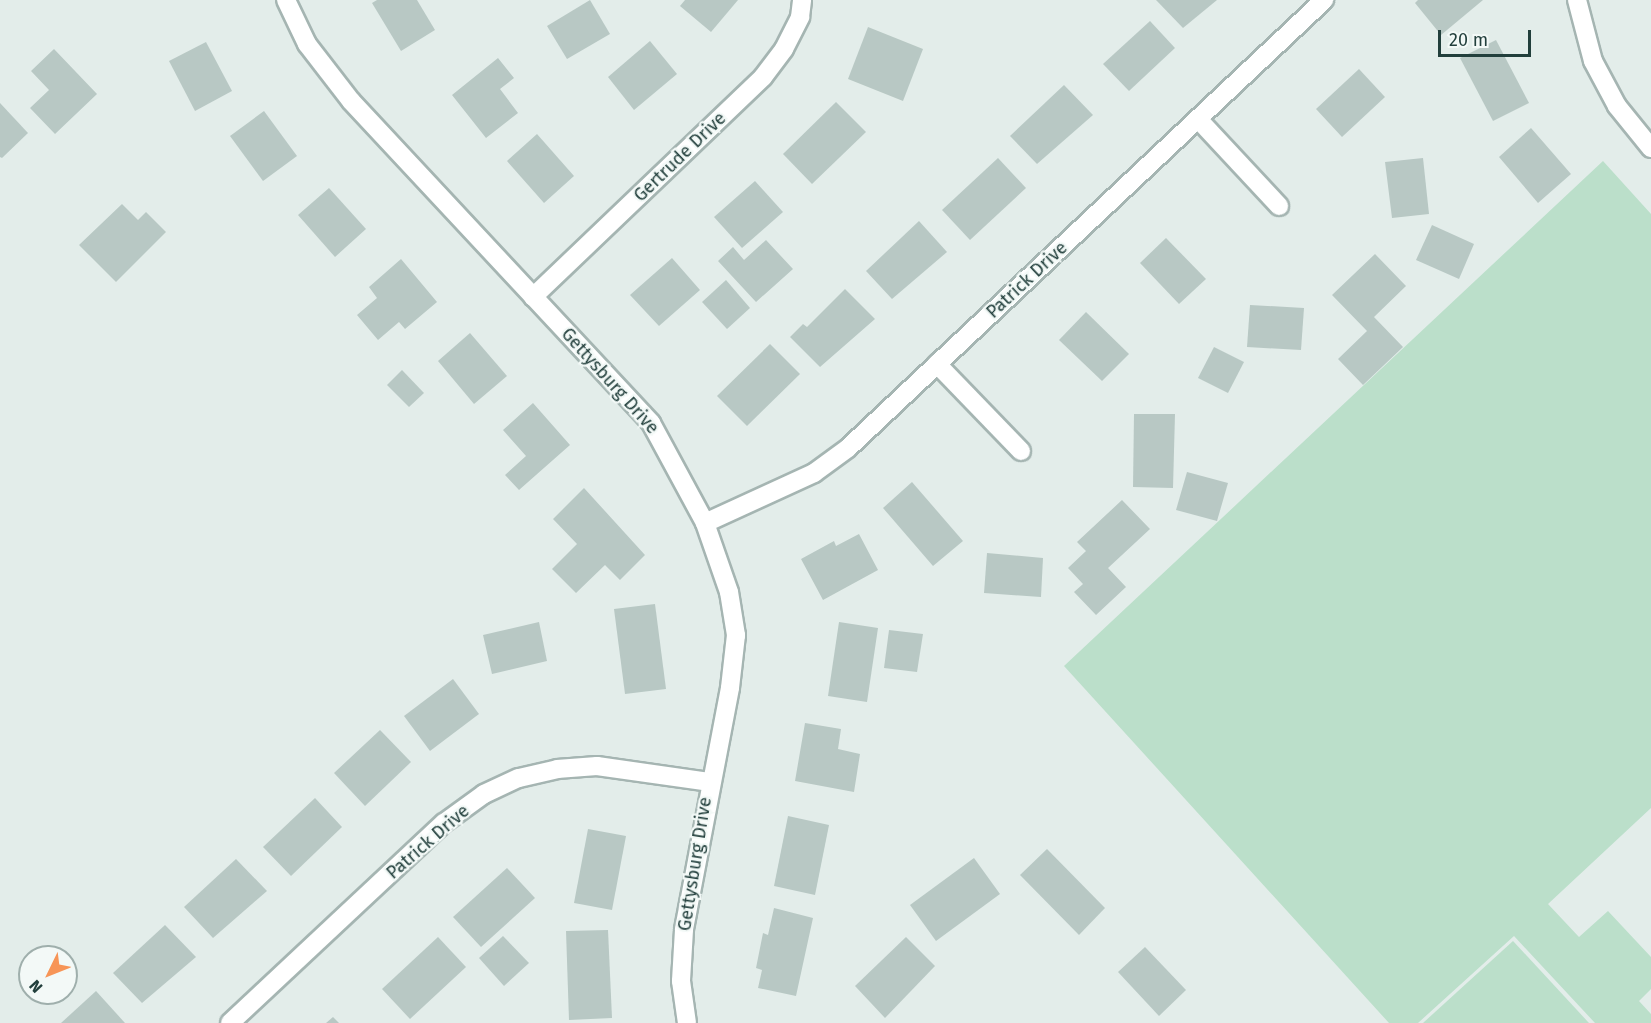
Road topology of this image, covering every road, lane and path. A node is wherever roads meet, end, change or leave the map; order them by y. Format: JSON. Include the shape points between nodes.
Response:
{"nodes":[{"id":1,"x":286,"y":0,"type":"edge"},
{"id":2,"x":802,"y":0,"type":"edge"},
{"id":3,"x":1324,"y":0,"type":"edge"},
{"id":4,"x":1577,"y":0,"type":"edge"},
{"id":5,"x":1197,"y":119,"type":"junction"},
{"id":6,"x":1651,"y":148,"type":"edge"},
{"id":7,"x":1279,"y":206,"type":"dead end"},
{"id":8,"x":533,"y":297,"type":"junction"},
{"id":9,"x":937,"y":364,"type":"junction"},
{"id":10,"x":1021,"y":451,"type":"dead end"},
{"id":11,"x":705,"y":523,"type":"junction"},
{"id":12,"x":709,"y":782,"type":"junction"},
{"id":13,"x":230,"y":1023,"type":"edge"},
{"id":14,"x":687,"y":1023,"type":"edge"}],
"edges":[{"from":1,"to":8,"type":"street","name":"Gettysburg Drive","via":[[307,44],[351,101]]},
{"from":2,"to":8,"type":"street","name":"Gertrude Drive","via":[[800,17],[784,49],[763,77]]},
{"from":3,"to":5,"type":"street","name":"Patrick Drive"},
{"from":4,"to":6,"type":"street","via":[[1593,62],[1617,106]]},
{"from":5,"to":7,"type":"street"},
{"from":5,"to":9,"type":"street","name":"Patrick Drive"},
{"from":8,"to":11,"type":"street","name":"Gettysburg Drive","via":[[651,423]]},
{"from":9,"to":10,"type":"street"},
{"from":9,"to":11,"type":"street","name":"Patrick Drive","via":[[848,448],[814,473]]},
{"from":11,"to":12,"type":"street","name":"Gettysburg Drive","via":[[729,592],[736,635],[730,688]]},
{"from":12,"to":13,"type":"street","name":"Patrick Drive","via":[[597,766],[557,769],[519,778],[484,794],[444,823]]},
{"from":12,"to":14,"type":"street","name":"Gettysburg Drive","via":[[684,930],[681,981]]}]}
